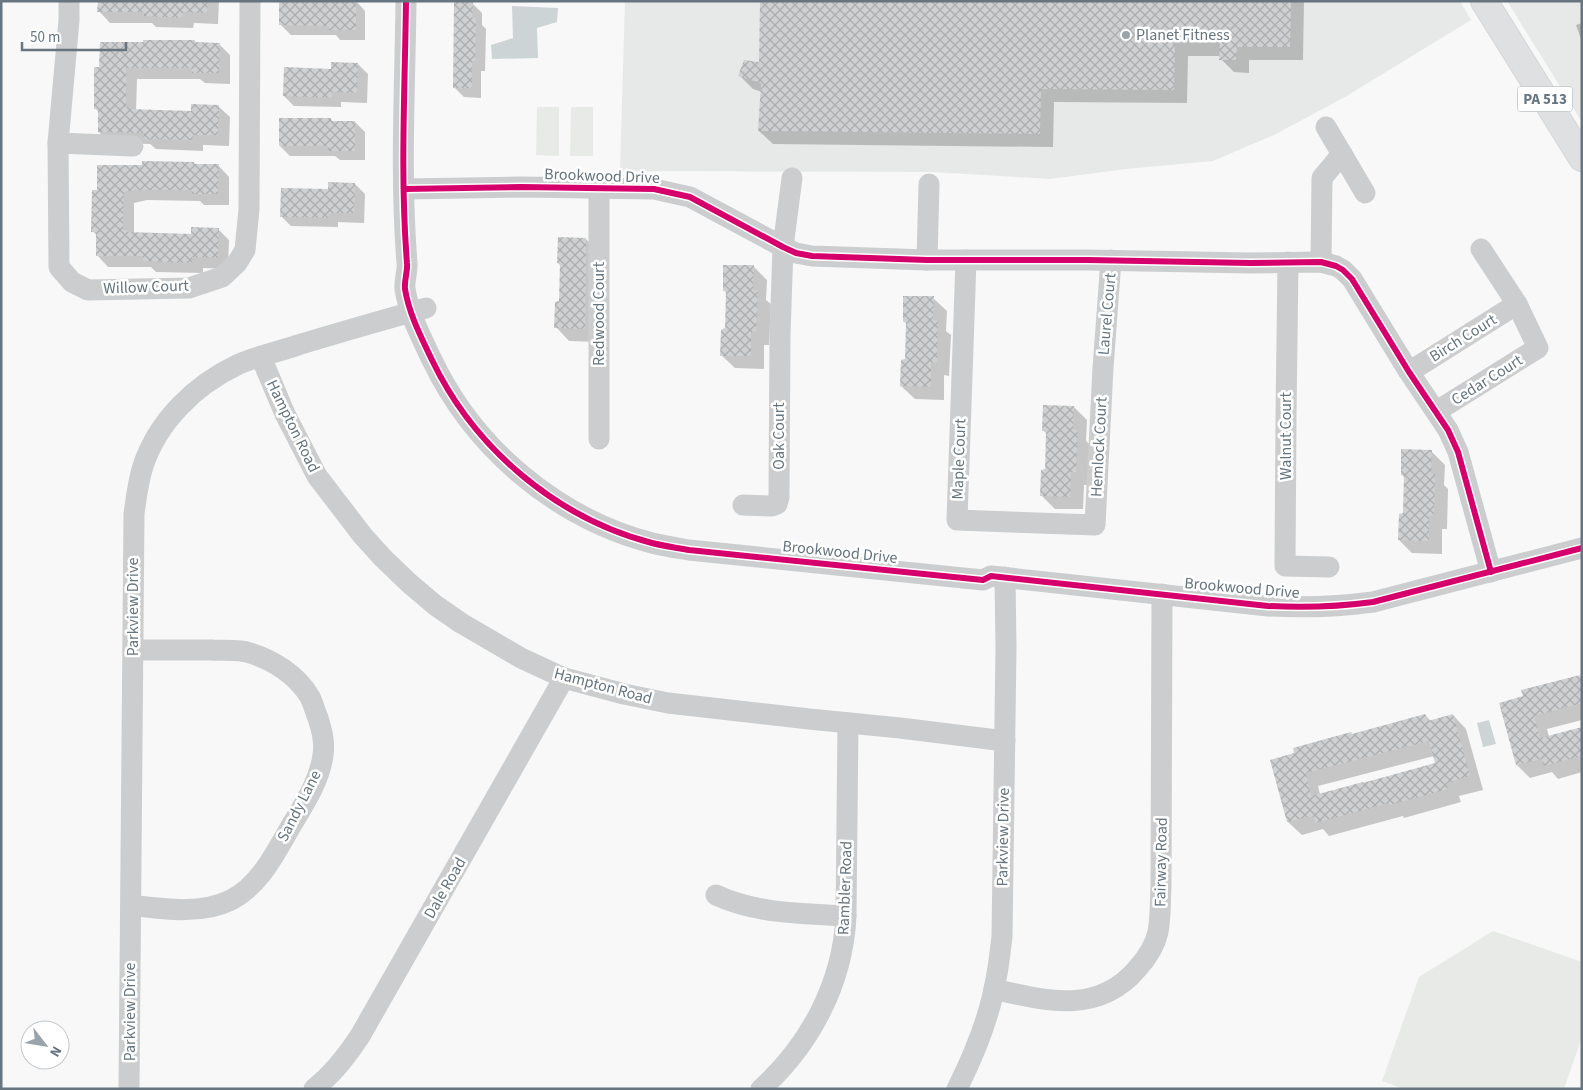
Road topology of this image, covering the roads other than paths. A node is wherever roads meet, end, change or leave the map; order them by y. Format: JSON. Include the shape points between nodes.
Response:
{"nodes":[{"id":1,"x":70,"y":1,"type":"edge"},
{"id":2,"x":250,"y":1,"type":"edge"},
{"id":3,"x":406,"y":1,"type":"edge"},
{"id":4,"x":1484,"y":1,"type":"edge"},
{"id":5,"x":1326,"y":127,"type":"dead end"},
{"id":6,"x":58,"y":143,"type":"junction"},
{"id":7,"x":133,"y":146,"type":"dead end"},
{"id":8,"x":1342,"y":154,"type":"junction"},
{"id":9,"x":1582,"y":158,"type":"edge"},
{"id":10,"x":792,"y":178,"type":"dead end"},
{"id":11,"x":929,"y":184,"type":"dead end"},
{"id":12,"x":600,"y":188,"type":"junction"},
{"id":13,"x":404,"y":189,"type":"junction"},
{"id":14,"x":1365,"y":193,"type":"dead end"},
{"id":15,"x":783,"y":247,"type":"junction"},
{"id":16,"x":1480,"y":249,"type":"dead end"},
{"id":17,"x":927,"y":260,"type":"junction"},
{"id":18,"x":966,"y":260,"type":"junction"},
{"id":19,"x":1111,"y":260,"type":"junction"},
{"id":20,"x":1288,"y":262,"type":"junction"},
{"id":21,"x":1321,"y":262,"type":"junction"},
{"id":22,"x":1517,"y":304,"type":"junction"},
{"id":23,"x":419,"y":310,"type":"junction"},
{"id":24,"x":261,"y":357,"type":"junction"},
{"id":25,"x":1103,"y":368,"type":"joint"},
{"id":26,"x":1409,"y":372,"type":"junction"},
{"id":27,"x":1437,"y":412,"type":"junction"},
{"id":28,"x":599,"y":439,"type":"dead end"},
{"id":29,"x":743,"y":505,"type":"dead end"},
{"id":30,"x":1095,"y":525,"type":"joint"},
{"id":31,"x":1582,"y":548,"type":"edge"},
{"id":32,"x":1329,"y":567,"type":"dead end"},
{"id":33,"x":1491,"y":572,"type":"junction"},
{"id":34,"x":998,"y":577,"type":"junction"},
{"id":35,"x":1162,"y":594,"type":"junction"},
{"id":36,"x":133,"y":650,"type":"junction"},
{"id":37,"x":564,"y":678,"type":"junction"},
{"id":38,"x":848,"y":723,"type":"junction"},
{"id":39,"x":1005,"y":741,"type":"junction"},
{"id":40,"x":716,"y":895,"type":"dead end"},
{"id":41,"x":130,"y":905,"type":"junction"},
{"id":42,"x":846,"y":916,"type":"junction"},
{"id":43,"x":994,"y":988,"type":"junction"},
{"id":44,"x":129,"y":1089,"type":"edge"},
{"id":45,"x":314,"y":1089,"type":"edge"},
{"id":46,"x":761,"y":1089,"type":"edge"},
{"id":47,"x":957,"y":1089,"type":"edge"}],
"edges":[{"from":1,"to":6,"type":"street","name":"Willow Court"},
{"from":2,"to":6,"type":"street","name":"Willow Court","via":[[249,208],[245,250],[222,278],[190,288],[88,290],[72,282],[59,267]]},
{"from":3,"to":13,"type":"street","name":"Brookwood Drive"},
{"from":4,"to":9,"type":"main road","number":"PA 513"},
{"from":5,"to":8,"type":"street"},
{"from":6,"to":7,"type":"street"},
{"from":8,"to":14,"type":"street"},
{"from":8,"to":21,"type":"street","via":[[1322,178]]},
{"from":10,"to":15,"type":"street"},
{"from":11,"to":17,"type":"street"},
{"from":12,"to":13,"type":"street","name":"Brookwood Drive"},
{"from":12,"to":15,"type":"street","name":"Brookwood Drive","via":[[654,189],[690,197]]},
{"from":12,"to":28,"type":"street","name":"Redwood Court"},
{"from":13,"to":23,"type":"street","name":"Brookwood Drive","via":[[408,268],[405,288]]},
{"from":15,"to":17,"type":"street","name":"Brookwood Drive","via":[[812,256]]},
{"from":15,"to":29,"type":"street","name":"Oak Court","via":[[779,497],[777,504],[772,506]]},
{"from":16,"to":22,"type":"street"},
{"from":17,"to":18,"type":"street","name":"Brookwood Drive"},
{"from":18,"to":19,"type":"street","name":"Brookwood Drive"},
{"from":18,"to":30,"type":"street","name":"Maple Court","via":[[958,520]]},
{"from":19,"to":20,"type":"street","name":"Brookwood Drive"},
{"from":19,"to":25,"type":"street","name":"Laurel Court"},
{"from":20,"to":21,"type":"street","name":"Brookwood Drive"},
{"from":20,"to":32,"type":"street","name":"Walnut Court","via":[[1286,566]]},
{"from":21,"to":26,"type":"street","name":"Brookwood Drive","via":[[1336,266],[1352,279]]},
{"from":22,"to":26,"type":"street","name":"Birch Court"},
{"from":22,"to":27,"type":"street","name":"Cedar Court","via":[[1538,348]]},
{"from":23,"to":24,"type":"street","name":"Parkview Drive"},
{"from":23,"to":34,"type":"street","name":"Brookwood Drive","via":[[418,331],[439,374],[452,398],[480,434],[518,473],[540,490],[600,525],[652,543],[689,550],[983,580]]},
{"from":24,"to":36,"type":"street","name":"Parkview Drive","via":[[236,366],[197,389],[164,424],[144,464],[134,514]]},
{"from":24,"to":37,"type":"street","name":"Hampton Road","via":[[285,414],[318,476],[382,558],[409,584],[461,623],[521,658]]},
{"from":25,"to":30,"type":"street","name":"Hemlock Court"},
{"from":26,"to":27,"type":"street","name":"Brookwood Drive"},
{"from":27,"to":33,"type":"street","name":"Brookwood Drive","via":[[1458,452]]},
{"from":31,"to":33,"type":"street","name":"Brookwood Drive"},
{"from":33,"to":35,"type":"street","name":"Brookwood Drive","via":[[1382,600],[1339,607],[1268,606]]},
{"from":34,"to":35,"type":"street","name":"Brookwood Drive"},
{"from":34,"to":39,"type":"street","name":"Parkview Drive","via":[[1006,647]]},
{"from":35,"to":43,"type":"street","name":"Fairway Road","via":[[1158,934],[1132,975],[1100,996],[1056,1002]]},
{"from":36,"to":41,"type":"street","name":"Parkview Drive"},
{"from":36,"to":41,"type":"street","name":"Sandy Lane","via":[[249,652],[273,663],[285,670],[310,697],[324,744],[318,774],[308,797],[252,886],[230,900],[196,909]]},
{"from":37,"to":38,"type":"street","name":"Hampton Road","via":[[668,703]]},
{"from":37,"to":45,"type":"street","name":"Dale Road","via":[[360,1036],[333,1072]]},
{"from":38,"to":39,"type":"street","name":"Hampton Road"},
{"from":38,"to":42,"type":"street","name":"Rambler Road"},
{"from":39,"to":43,"type":"street","name":"Parkview Drive","via":[[1002,937]]},
{"from":40,"to":42,"type":"street","via":[[757,908]]},
{"from":41,"to":44,"type":"street","name":"Parkview Drive"},
{"from":42,"to":46,"type":"street","name":"Rambler Road","via":[[836,975],[826,1002],[792,1058]]},
{"from":43,"to":47,"type":"street","name":"Parkview Drive","via":[[981,1034]]}]}
